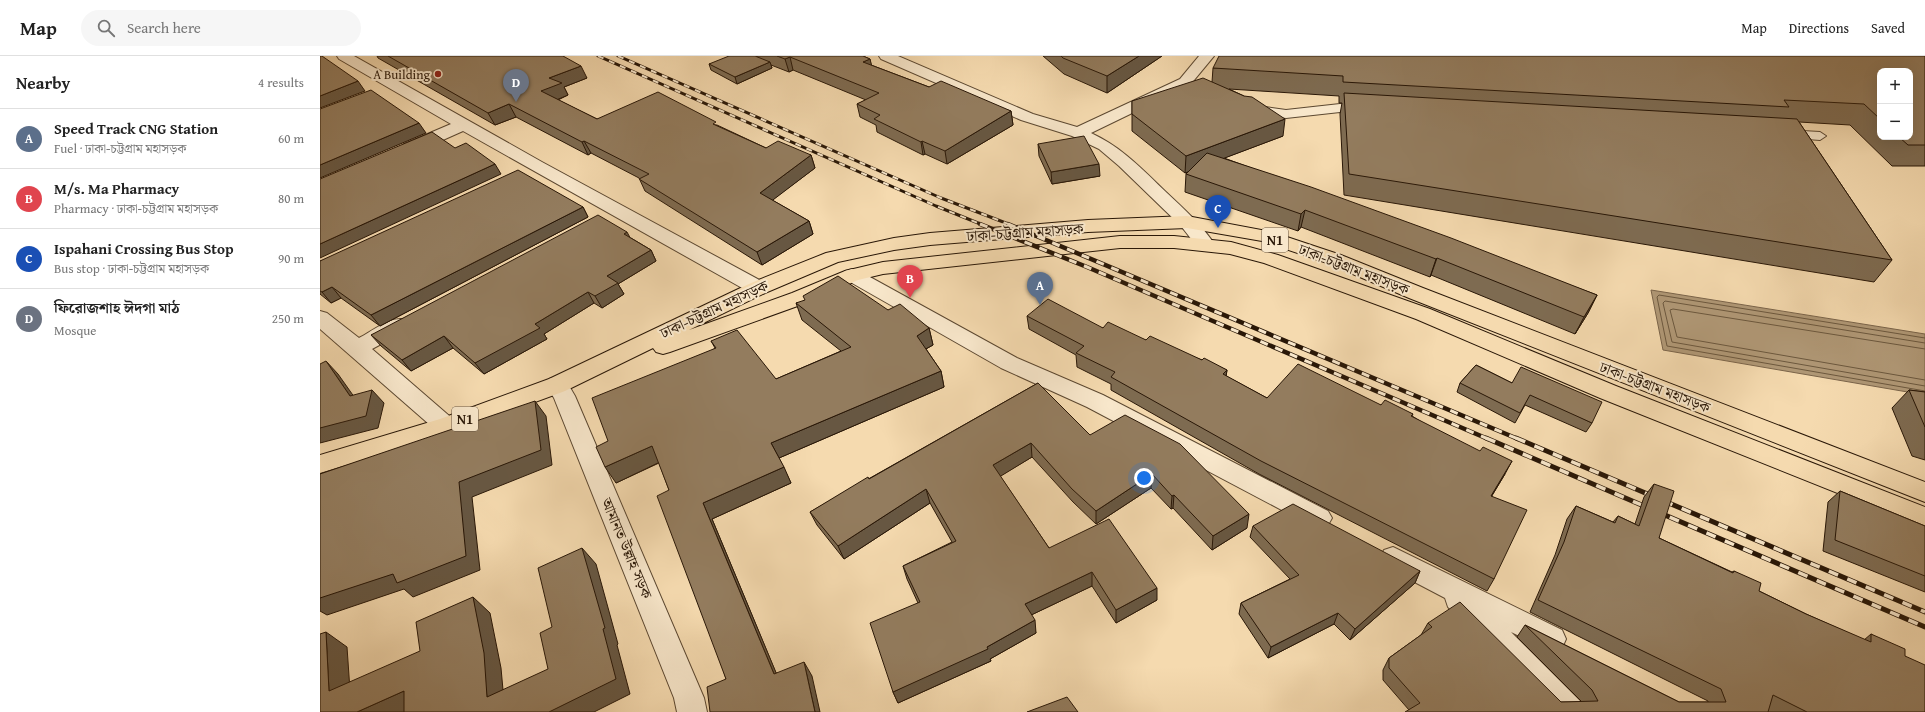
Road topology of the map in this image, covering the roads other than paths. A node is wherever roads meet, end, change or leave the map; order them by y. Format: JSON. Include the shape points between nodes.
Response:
{"nodes":[{"id":1,"x":886,"y":56,"type":"edge"},
{"id":2,"x":1207,"y":56,"type":"edge"},
{"id":3,"x":338,"y":57,"type":"edge"},
{"id":4,"x":1185,"y":82,"type":"junction"},
{"id":5,"x":397,"y":86,"type":"junction"},
{"id":6,"x":1200,"y":89,"type":"edge"},
{"id":7,"x":376,"y":94,"type":"edge"},
{"id":8,"x":1243,"y":107,"type":"edge"},
{"id":9,"x":1372,"y":110,"type":"edge"},
{"id":10,"x":464,"y":124,"type":"junction"},
{"id":11,"x":1078,"y":133,"type":"junction"},
{"id":12,"x":1773,"y":134,"type":"edge"},
{"id":13,"x":1820,"y":136,"type":"dead end"},
{"id":14,"x":392,"y":155,"type":"edge"},
{"id":15,"x":536,"y":166,"type":"junction"},
{"id":16,"x":515,"y":176,"type":"edge"},
{"id":17,"x":617,"y":211,"type":"junction"},
{"id":18,"x":596,"y":222,"type":"edge"},
{"id":19,"x":1187,"y":222,"type":"junction"},
{"id":20,"x":1206,"y":245,"type":"junction"},
{"id":21,"x":852,"y":275,"type":"junction"},
{"id":22,"x":758,"y":288,"type":"junction"},
{"id":23,"x":320,"y":318,"type":"edge"},
{"id":24,"x":414,"y":318,"type":"edge"},
{"id":25,"x":357,"y":348,"type":"junction"},
{"id":26,"x":605,"y":362,"type":"junction"},
{"id":27,"x":557,"y":385,"type":"junction"},
{"id":28,"x":446,"y":426,"type":"junction"},
{"id":29,"x":320,"y":464,"type":"edge"},
{"id":30,"x":1925,"y":492,"type":"edge"},
{"id":31,"x":1925,"y":518,"type":"edge"},
{"id":32,"x":1340,"y":529,"type":"edge"},
{"id":33,"x":1375,"y":548,"type":"edge"},
{"id":34,"x":1445,"y":584,"type":"junction"},
{"id":35,"x":1571,"y":648,"type":"edge"},
{"id":36,"x":692,"y":712,"type":"edge"},
{"id":37,"x":1571,"y":712,"type":"edge"}],
"edges":[{"from":1,"to":11,"type":"street","via":[[1027,117]]},
{"from":2,"to":4,"type":"street"},
{"from":3,"to":5,"type":"street"},
{"from":4,"to":6,"type":"lane"},
{"from":4,"to":11,"type":"street"},
{"from":5,"to":7,"type":"street"},
{"from":5,"to":10,"type":"street"},
{"from":8,"to":9,"type":"lane","via":[[1286,114],[1340,108]]},
{"from":10,"to":14,"type":"street"},
{"from":10,"to":15,"type":"street"},
{"from":11,"to":19,"type":"street","via":[[1105,146],[1125,162]]},
{"from":12,"to":13,"type":"lane"},
{"from":15,"to":16,"type":"street"},
{"from":15,"to":17,"type":"street"},
{"from":17,"to":18,"type":"street"},
{"from":17,"to":22,"type":"street"},
{"from":19,"to":20,"type":"street"},
{"from":19,"to":22,"type":"highway","name":"ঢাকা-চট্টগ্রাম মহাসড়ক","number":"N1","via":[[1088,226],[930,238],[833,257]]},
{"from":19,"to":30,"type":"highway","name":"ঢাকা-চট্টগ্রাম মহাসড়ক","number":"N1","via":[[1265,236],[1334,259],[1416,294]]},
{"from":20,"to":21,"type":"highway","name":"ঢাকা-চট্টগ্রাম মহাসড়ক","number":"N1","via":[[1120,242],[883,268]]},
{"from":20,"to":31,"type":"highway","name":"ঢাকা-চট্টগ্রাম মহাসড়ক","number":"N1","via":[[1231,248],[1271,259],[1423,314],[1608,392]]},
{"from":21,"to":26,"type":"highway","name":"ঢাকা-চট্টগ্রাম মহাসড়ক","number":"N1","via":[[799,298],[662,348]]},
{"from":21,"to":32,"type":"street","via":[[1009,363],[1095,401]]},
{"from":22,"to":26,"type":"highway","name":"ঢাকা-চট্টগ্রাম মহাসড়ক","number":"N1"},
{"from":23,"to":25,"type":"street"},
{"from":24,"to":25,"type":"street"},
{"from":25,"to":28,"type":"street"},
{"from":26,"to":27,"type":"highway","name":"ঢাকা-চট্টগ্রাম মহাসড়ক","number":"N1"},
{"from":27,"to":28,"type":"highway","name":"ঢাকা-চট্টগ্রাম মহাসড়ক","number":"N1"},
{"from":27,"to":36,"type":"street","name":"আমানত উল্লাহ সড়ক","via":[[564,396],[686,690]]},
{"from":28,"to":29,"type":"highway","name":"ঢাকা-চট্টগ্রাম মহাসড়ক","number":"N1"},
{"from":33,"to":34,"type":"street"},
{"from":34,"to":35,"type":"street"},
{"from":34,"to":37,"type":"street"}]}
